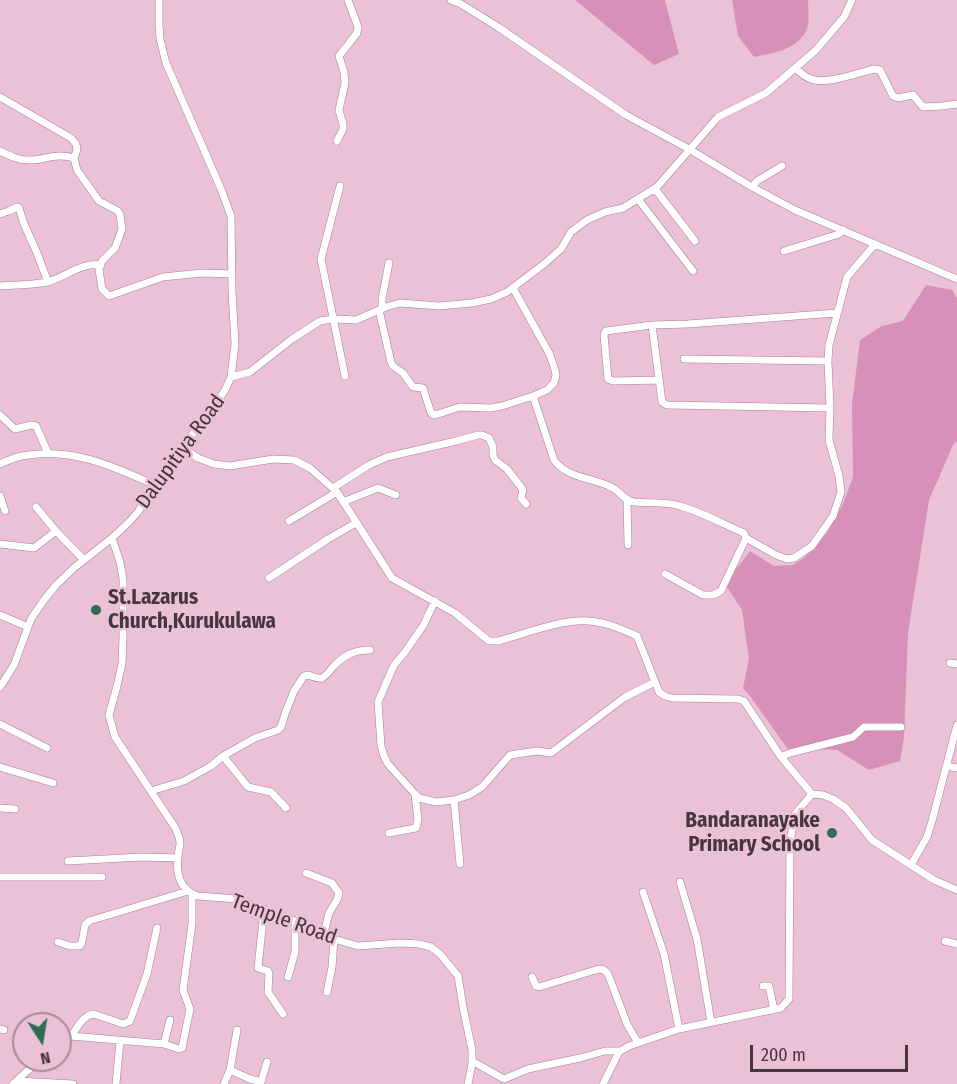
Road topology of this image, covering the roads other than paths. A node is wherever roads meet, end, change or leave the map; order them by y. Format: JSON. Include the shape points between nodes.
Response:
{"nodes":[{"id":1,"x":159,"y":0,"type":"edge"},
{"id":2,"x":348,"y":0,"type":"edge"},
{"id":3,"x":452,"y":0,"type":"edge"},
{"id":4,"x":852,"y":0,"type":"edge"},
{"id":5,"x":795,"y":68,"type":"junction"},
{"id":6,"x":0,"y":97,"type":"edge"},
{"id":7,"x":957,"y":104,"type":"edge"},
{"id":8,"x":337,"y":141,"type":"dead end"},
{"id":9,"x":689,"y":149,"type":"junction"},
{"id":10,"x":0,"y":151,"type":"edge"},
{"id":11,"x":74,"y":158,"type":"junction"},
{"id":12,"x":782,"y":166,"type":"dead end"},
{"id":13,"x":340,"y":186,"type":"dead end"},
{"id":14,"x":752,"y":188,"type":"junction"},
{"id":15,"x":655,"y":189,"type":"junction"},
{"id":16,"x":638,"y":199,"type":"junction"},
{"id":17,"x":0,"y":213,"type":"edge"},
{"id":18,"x":843,"y":230,"type":"junction"},
{"id":19,"x":695,"y":241,"type":"dead end"},
{"id":20,"x":875,"y":244,"type":"junction"},
{"id":21,"x":784,"y":251,"type":"dead end"},
{"id":22,"x":389,"y":263,"type":"dead end"},
{"id":23,"x":101,"y":265,"type":"junction"},
{"id":24,"x":693,"y":271,"type":"dead end"},
{"id":25,"x":232,"y":274,"type":"junction"},
{"id":26,"x":957,"y":279,"type":"edge"},
{"id":27,"x":48,"y":282,"type":"junction"},
{"id":28,"x":0,"y":286,"type":"edge"},
{"id":29,"x":513,"y":288,"type":"junction"},
{"id":30,"x":381,"y":309,"type":"junction"},
{"id":31,"x":837,"y":313,"type":"junction"},
{"id":32,"x":333,"y":319,"type":"junction"},
{"id":33,"x":652,"y":325,"type":"junction"},
{"id":34,"x":684,"y":359,"type":"dead end"},
{"id":35,"x":828,"y":361,"type":"junction"},
{"id":36,"x":345,"y":376,"type":"dead end"},
{"id":37,"x":231,"y":377,"type":"junction"},
{"id":38,"x":659,"y":380,"type":"junction"},
{"id":39,"x":533,"y":396,"type":"junction"},
{"id":40,"x":830,"y":408,"type":"junction"},
{"id":41,"x":0,"y":415,"type":"edge"},
{"id":42,"x":183,"y":448,"type":"junction"},
{"id":43,"x":48,"y":453,"type":"junction"},
{"id":44,"x":0,"y":464,"type":"edge"},
{"id":45,"x":155,"y":485,"type":"junction"},
{"id":46,"x":335,"y":490,"type":"junction"},
{"id":47,"x":396,"y":495,"type":"dead end"},
{"id":48,"x":0,"y":496,"type":"edge"},
{"id":49,"x":627,"y":500,"type":"junction"},
{"id":50,"x":343,"y":502,"type":"junction"},
{"id":51,"x":526,"y":504,"type":"dead end"},
{"id":52,"x":36,"y":507,"type":"dead end"},
{"id":53,"x":5,"y":511,"type":"dead end"},
{"id":54,"x":289,"y":521,"type":"dead end"},
{"id":55,"x":356,"y":523,"type":"junction"},
{"id":56,"x":56,"y":531,"type":"junction"},
{"id":57,"x":112,"y":538,"type":"junction"},
{"id":58,"x":746,"y":538,"type":"junction"},
{"id":59,"x":0,"y":544,"type":"edge"},
{"id":60,"x":628,"y":545,"type":"dead end"},
{"id":61,"x":84,"y":560,"type":"junction"},
{"id":62,"x":665,"y":574,"type":"dead end"},
{"id":63,"x":270,"y":578,"type":"dead end"},
{"id":64,"x":435,"y":601,"type":"junction"},
{"id":65,"x":0,"y":615,"type":"edge"},
{"id":66,"x":28,"y":627,"type":"junction"},
{"id":67,"x":370,"y":650,"type":"dead end"},
{"id":68,"x":0,"y":675,"type":"edge"},
{"id":69,"x":8,"y":676,"type":"junction"},
{"id":70,"x":656,"y":682,"type":"junction"},
{"id":71,"x":0,"y":687,"type":"edge"},
{"id":72,"x":0,"y":724,"type":"edge"},
{"id":73,"x":957,"y":725,"type":"edge"},
{"id":74,"x":901,"y":727,"type":"dead end"},
{"id":75,"x":47,"y":748,"type":"dead end"},
{"id":76,"x":223,"y":756,"type":"junction"},
{"id":77,"x":781,"y":757,"type":"junction"},
{"id":78,"x":947,"y":766,"type":"junction"},
{"id":79,"x":0,"y":767,"type":"edge"},
{"id":80,"x":957,"y":768,"type":"edge"},
{"id":81,"x":53,"y":783,"type":"dead end"},
{"id":82,"x":151,"y":791,"type":"junction"},
{"id":83,"x":415,"y":794,"type":"junction"},
{"id":84,"x":812,"y":794,"type":"junction"},
{"id":85,"x":454,"y":800,"type":"junction"},
{"id":86,"x":0,"y":808,"type":"edge"},
{"id":87,"x":286,"y":808,"type":"dead end"},
{"id":88,"x":15,"y":809,"type":"dead end"},
{"id":89,"x":389,"y":833,"type":"dead end"},
{"id":90,"x":178,"y":858,"type":"junction"},
{"id":91,"x":68,"y":861,"type":"dead end"},
{"id":92,"x":460,"y":864,"type":"dead end"},
{"id":93,"x":910,"y":865,"type":"junction"},
{"id":94,"x":306,"y":873,"type":"dead end"},
{"id":95,"x":0,"y":877,"type":"edge"},
{"id":96,"x":102,"y":877,"type":"dead end"},
{"id":97,"x":680,"y":882,"type":"dead end"},
{"id":98,"x":957,"y":890,"type":"edge"},
{"id":99,"x":190,"y":892,"type":"junction"},
{"id":100,"x":643,"y":892,"type":"dead end"},
{"id":101,"x":264,"y":910,"type":"junction"},
{"id":102,"x":295,"y":921,"type":"junction"},
{"id":103,"x":157,"y":928,"type":"dead end"},
{"id":104,"x":324,"y":933,"type":"junction"},
{"id":105,"x":334,"y":939,"type":"junction"},
{"id":106,"x":945,"y":941,"type":"dead end"},
{"id":107,"x":58,"y":942,"type":"dead end"},
{"id":108,"x":957,"y":944,"type":"edge"},
{"id":109,"x":288,"y":977,"type":"dead end"},
{"id":110,"x":532,"y":977,"type":"dead end"},
{"id":111,"x":764,"y":986,"type":"dead end"},
{"id":112,"x":327,"y":992,"type":"dead end"},
{"id":113,"x":774,"y":1010,"type":"junction"},
{"id":114,"x":283,"y":1014,"type":"dead end"},
{"id":115,"x":170,"y":1020,"type":"dead end"},
{"id":116,"x":711,"y":1022,"type":"junction"},
{"id":117,"x":679,"y":1029,"type":"junction"},
{"id":118,"x":237,"y":1030,"type":"dead end"},
{"id":119,"x":72,"y":1035,"type":"edge"},
{"id":120,"x":72,"y":1036,"type":"edge"},
{"id":121,"x":120,"y":1041,"type":"junction"},
{"id":122,"x":638,"y":1043,"type":"junction"},
{"id":123,"x":164,"y":1044,"type":"junction"},
{"id":124,"x":620,"y":1051,"type":"junction"},
{"id":125,"x":472,"y":1061,"type":"junction"},
{"id":126,"x":267,"y":1062,"type":"dead end"},
{"id":127,"x":230,"y":1070,"type":"junction"},
{"id":128,"x":15,"y":1082,"type":"edge"},
{"id":129,"x":263,"y":1083,"type":"edge"},
{"id":130,"x":72,"y":1084,"type":"edge"},
{"id":131,"x":116,"y":1084,"type":"edge"},
{"id":132,"x":224,"y":1084,"type":"edge"},
{"id":133,"x":468,"y":1084,"type":"edge"},
{"id":134,"x":603,"y":1084,"type":"edge"}],
"edges":[{"from":1,"to":25,"type":"street","name":"Dalupitiya Road","via":[[160,39],[166,63],[231,216]]},
{"from":2,"to":8,"type":"street","via":[[358,27],[339,56],[345,83],[339,110],[343,129]]},
{"from":3,"to":9,"type":"street","via":[[626,115]]},
{"from":4,"to":5,"type":"street","via":[[844,18]]},
{"from":5,"to":7,"type":"street","via":[[815,81],[880,70],[893,96],[913,95],[923,107]]},
{"from":5,"to":9,"type":"street","via":[[766,93],[718,117]]},
{"from":6,"to":11,"type":"street","via":[[71,138],[77,150]]},
{"from":9,"to":14,"type":"street"},
{"from":9,"to":15,"type":"street"},
{"from":10,"to":11,"type":"street","via":[[29,161],[64,155]]},
{"from":11,"to":23,"type":"street","via":[[77,170],[99,201],[120,215],[122,229],[115,248]]},
{"from":12,"to":14,"type":"street"},
{"from":13,"to":32,"type":"street","via":[[321,259]]},
{"from":14,"to":18,"type":"street"},
{"from":15,"to":16,"type":"street"},
{"from":15,"to":19,"type":"street"},
{"from":16,"to":24,"type":"street"},
{"from":16,"to":29,"type":"street","via":[[587,220],[572,232],[561,249]]},
{"from":17,"to":27,"type":"street","via":[[19,208]]},
{"from":18,"to":20,"type":"street"},
{"from":18,"to":21,"type":"street"},
{"from":20,"to":26,"type":"street"},
{"from":20,"to":31,"type":"street","via":[[847,277]]},
{"from":22,"to":30,"type":"street"},
{"from":23,"to":25,"type":"street","via":[[102,289],[109,296],[163,277]]},
{"from":23,"to":27,"type":"street","via":[[81,267]]},
{"from":25,"to":37,"type":"street","name":"Dalupitiya Road","via":[[236,344]]},
{"from":27,"to":28,"type":"street"},
{"from":29,"to":30,"type":"street","via":[[472,303],[400,303]]},
{"from":29,"to":39,"type":"street","via":[[550,355],[556,375],[547,390]]},
{"from":30,"to":32,"type":"street","via":[[356,320]]},
{"from":30,"to":39,"type":"street","via":[[391,362],[413,387],[423,388],[431,413],[460,407],[502,406]]},
{"from":31,"to":33,"type":"street"},
{"from":31,"to":35,"type":"street"},
{"from":32,"to":36,"type":"street"},
{"from":32,"to":37,"type":"street","via":[[320,321],[291,339],[250,372]]},
{"from":33,"to":38,"type":"street"},
{"from":33,"to":38,"type":"street","via":[[606,331],[608,379]]},
{"from":34,"to":35,"type":"street"},
{"from":35,"to":40,"type":"street"},
{"from":37,"to":42,"type":"street","name":"Dalupitiya Road"},
{"from":38,"to":40,"type":"street","via":[[662,402],[667,405]]},
{"from":39,"to":49,"type":"street","via":[[559,467],[614,488]]},
{"from":40,"to":58,"type":"street","via":[[829,440],[841,492],[833,516],[812,546],[794,558],[776,555]]},
{"from":41,"to":43,"type":"street","via":[[15,429],[36,426]]},
{"from":42,"to":45,"type":"street","name":"Dalupitiya Road"},
{"from":42,"to":46,"type":"street","via":[[198,458],[230,466],[294,460]]},
{"from":43,"to":44,"type":"street"},
{"from":43,"to":45,"type":"street","via":[[90,459]]},
{"from":45,"to":57,"type":"street","name":"Dalupitiya Road","via":[[134,517]]},
{"from":46,"to":50,"type":"street"},
{"from":46,"to":51,"type":"street","via":[[387,457],[482,435],[489,438],[495,460],[523,490],[521,498]]},
{"from":46,"to":54,"type":"street"},
{"from":47,"to":50,"type":"street","via":[[378,488]]},
{"from":48,"to":53,"type":"street"},
{"from":49,"to":58,"type":"street","via":[[681,506],[744,533]]},
{"from":49,"to":60,"type":"street"},
{"from":50,"to":55,"type":"street"},
{"from":52,"to":56,"type":"street"},
{"from":55,"to":63,"type":"street"},
{"from":55,"to":64,"type":"street","via":[[392,578]]},
{"from":56,"to":59,"type":"street","via":[[34,548]]},
{"from":56,"to":61,"type":"street"},
{"from":57,"to":61,"type":"street","name":"Dalupitiya Road"},
{"from":57,"to":82,"type":"street","via":[[123,579],[123,637],[122,664],[109,715],[115,737]]},
{"from":58,"to":62,"type":"street","via":[[721,591],[713,595],[703,595]]},
{"from":61,"to":66,"type":"street","name":"Dalupitiya Road","via":[[56,585]]},
{"from":64,"to":70,"type":"street","via":[[489,641],[555,625],[587,621],[610,625],[637,636]]},
{"from":64,"to":83,"type":"street","via":[[423,626],[394,665],[378,702],[384,756]]},
{"from":65,"to":66,"type":"street"},
{"from":66,"to":69,"type":"street","name":"Dalupitiya Road"},
{"from":67,"to":76,"type":"street","via":[[350,653],[324,677],[304,676],[278,730]]},
{"from":68,"to":69,"type":"street"},
{"from":69,"to":71,"type":"street","name":"Dalupitiya Road"},
{"from":70,"to":77,"type":"street","via":[[659,692],[672,698],[744,701]]},
{"from":70,"to":85,"type":"street","via":[[625,697],[551,753],[510,755],[482,787]]},
{"from":72,"to":75,"type":"street"},
{"from":73,"to":78,"type":"street"},
{"from":74,"to":77,"type":"street","via":[[864,727],[853,737]]},
{"from":76,"to":82,"type":"street","via":[[184,781]]},
{"from":76,"to":87,"type":"street","via":[[248,787],[271,792]]},
{"from":77,"to":84,"type":"street"},
{"from":78,"to":80,"type":"street"},
{"from":78,"to":93,"type":"street","via":[[927,837]]},
{"from":79,"to":81,"type":"street"},
{"from":82,"to":90,"type":"street","via":[[176,829],[180,843]]},
{"from":83,"to":85,"type":"street","via":[[436,801]]},
{"from":83,"to":89,"type":"street","via":[[416,828]]},
{"from":84,"to":93,"type":"street","via":[[834,799],[872,840]]},
{"from":84,"to":113,"type":"street","via":[[795,814],[790,841],[789,999]]},
{"from":85,"to":92,"type":"street"},
{"from":86,"to":88,"type":"street"},
{"from":90,"to":91,"type":"street"},
{"from":90,"to":99,"type":"street","via":[[180,882]]},
{"from":93,"to":98,"type":"street"},
{"from":94,"to":104,"type":"street","via":[[332,883],[339,893]]},
{"from":95,"to":96,"type":"street"},
{"from":97,"to":116,"type":"street","via":[[697,939]]},
{"from":99,"to":101,"type":"street","name":"Temple Road","via":[[237,899]]},
{"from":99,"to":107,"type":"street","via":[[89,921],[80,946]]},
{"from":99,"to":123,"type":"street","via":[[192,924],[183,990],[190,1014],[182,1048]]},
{"from":100,"to":117,"type":"street","via":[[664,954]]},
{"from":101,"to":102,"type":"street","name":"Temple Road"},
{"from":101,"to":114,"type":"street","via":[[258,968],[268,971],[268,992]]},
{"from":102,"to":104,"type":"street","name":"Temple Road"},
{"from":102,"to":109,"type":"street","via":[[295,952]]},
{"from":103,"to":119,"type":"street","via":[[147,974],[130,1021],[123,1024],[89,1014]]},
{"from":104,"to":105,"type":"street","name":"Temple Road"},
{"from":105,"to":112,"type":"street"},
{"from":105,"to":125,"type":"street","name":"Temple Road","via":[[358,946],[419,944],[441,955],[458,976]]},
{"from":106,"to":108,"type":"street"},
{"from":110,"to":122,"type":"street","via":[[539,987],[604,970]]},
{"from":111,"to":113,"type":"street","via":[[769,986]]},
{"from":113,"to":116,"type":"street"},
{"from":115,"to":123,"type":"street"},
{"from":116,"to":117,"type":"street"},
{"from":117,"to":122,"type":"street"},
{"from":118,"to":127,"type":"street"},
{"from":120,"to":121,"type":"street"},
{"from":121,"to":123,"type":"street"},
{"from":121,"to":131,"type":"street"},
{"from":122,"to":124,"type":"street"},
{"from":124,"to":125,"type":"street","via":[[528,1069],[504,1079]]},
{"from":124,"to":134,"type":"street"},
{"from":125,"to":133,"type":"street","name":"Temple Road"},
{"from":126,"to":129,"type":"street"},
{"from":127,"to":129,"type":"street"},
{"from":127,"to":132,"type":"street"},
{"from":128,"to":130,"type":"street"}]}
